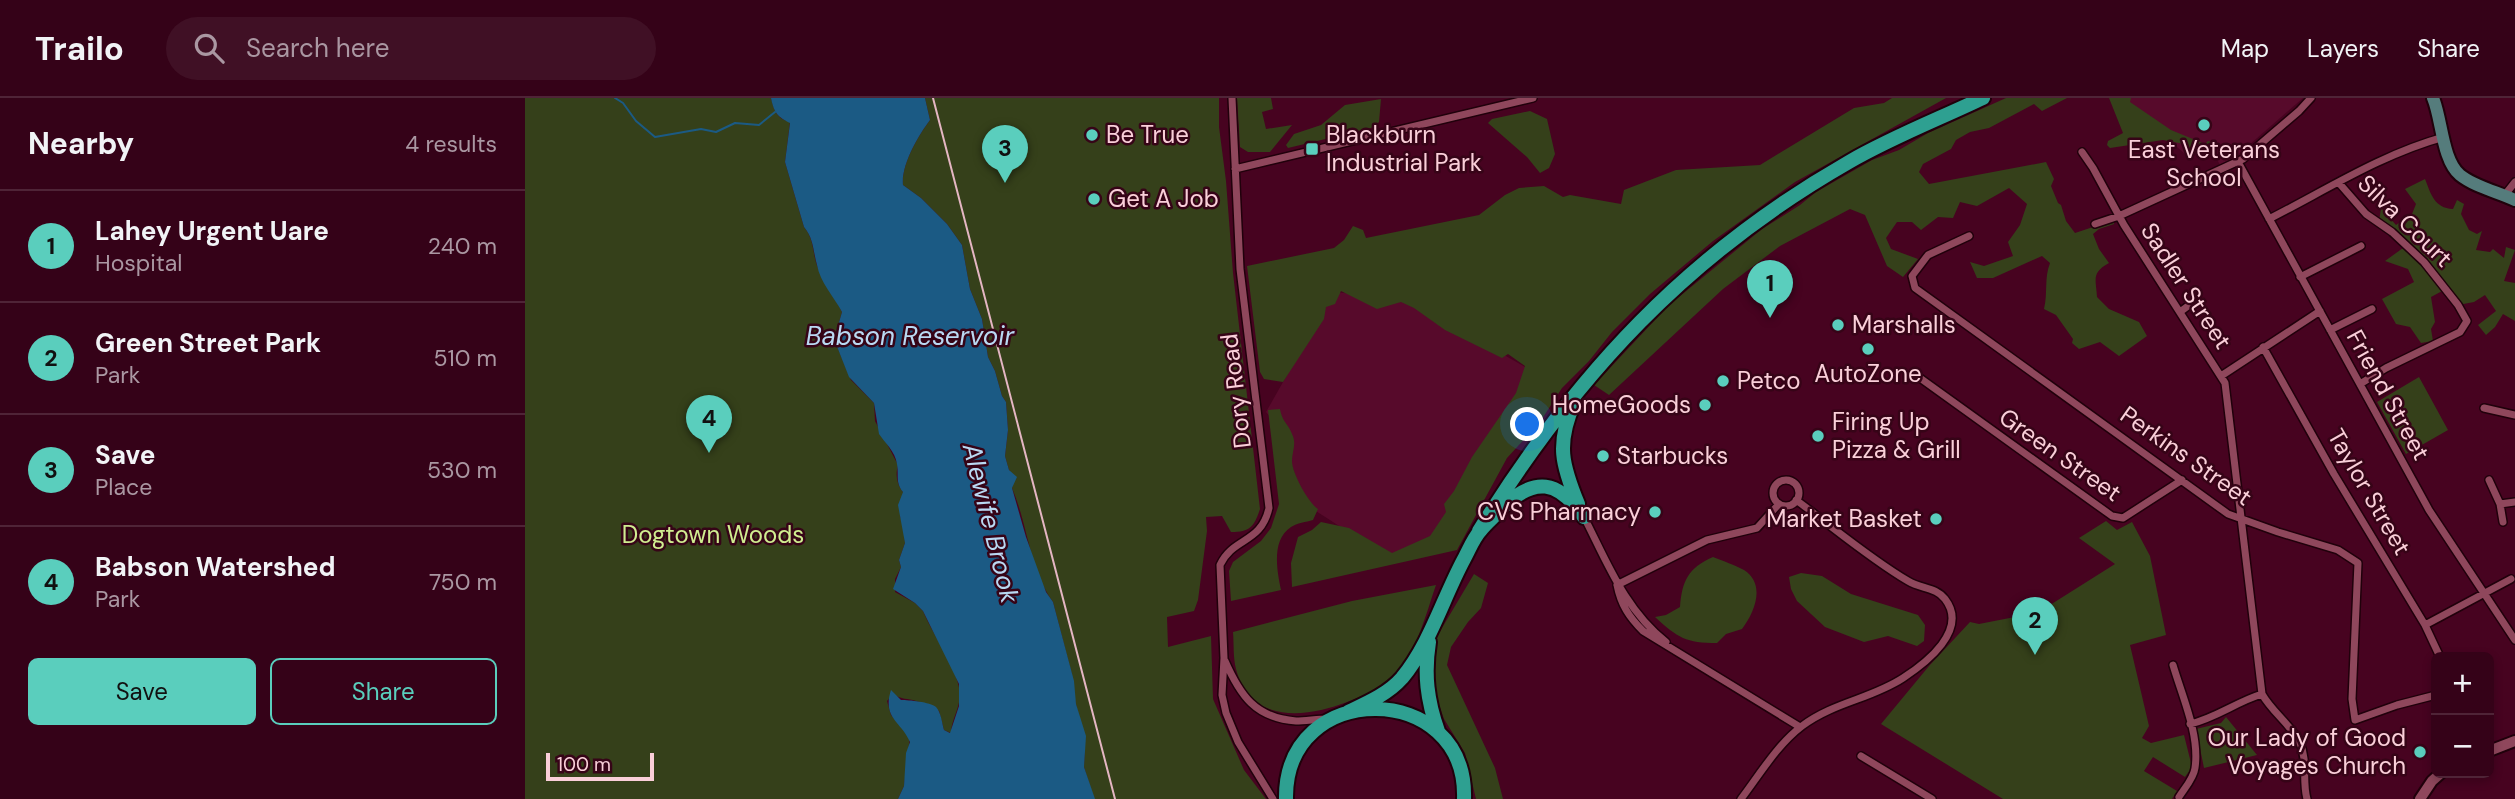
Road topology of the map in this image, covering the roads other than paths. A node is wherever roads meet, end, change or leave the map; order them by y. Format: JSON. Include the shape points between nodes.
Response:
{"nodes":[{"id":1,"x":1232,"y":98,"type":"edge"},
{"id":2,"x":1533,"y":98,"type":"edge"},
{"id":3,"x":1983,"y":98,"type":"edge"},
{"id":4,"x":2311,"y":98,"type":"edge"},
{"id":5,"x":2433,"y":98,"type":"edge"},
{"id":6,"x":2444,"y":137,"type":"junction"},
{"id":7,"x":2082,"y":152,"type":"dead end"},
{"id":8,"x":2238,"y":162,"type":"junction"},
{"id":9,"x":1235,"y":169,"type":"junction"},
{"id":10,"x":2515,"y":182,"type":"edge"},
{"id":11,"x":2339,"y":183,"type":"junction"},
{"id":12,"x":2510,"y":198,"type":"edge"},
{"id":13,"x":2119,"y":216,"type":"junction"},
{"id":14,"x":2269,"y":219,"type":"junction"},
{"id":15,"x":2095,"y":224,"type":"dead end"},
{"id":16,"x":1969,"y":236,"type":"dead end"},
{"id":17,"x":2361,"y":246,"type":"dead end"},
{"id":18,"x":2300,"y":277,"type":"junction"},
{"id":19,"x":2192,"y":303,"type":"dead end"},
{"id":20,"x":2372,"y":309,"type":"dead end"},
{"id":21,"x":2320,"y":311,"type":"junction"},
{"id":22,"x":2180,"y":312,"type":"junction"},
{"id":23,"x":2330,"y":330,"type":"junction"},
{"id":24,"x":2263,"y":347,"type":"junction"},
{"id":25,"x":2221,"y":376,"type":"junction"},
{"id":26,"x":1920,"y":378,"type":"dead end"},
{"id":27,"x":1584,"y":383,"type":"junction"},
{"id":28,"x":2360,"y":384,"type":"junction"},
{"id":29,"x":2484,"y":408,"type":"dead end"},
{"id":30,"x":2515,"y":415,"type":"edge"},
{"id":31,"x":2182,"y":480,"type":"junction"},
{"id":32,"x":2489,"y":480,"type":"dead end"},
{"id":33,"x":1796,"y":500,"type":"junction"},
{"id":34,"x":2515,"y":502,"type":"edge"},
{"id":35,"x":1779,"y":504,"type":"junction"},
{"id":36,"x":2500,"y":504,"type":"junction"},
{"id":37,"x":1584,"y":517,"type":"junction"},
{"id":38,"x":2241,"y":519,"type":"junction"},
{"id":39,"x":2503,"y":522,"type":"dead end"},
{"id":40,"x":1479,"y":531,"type":"junction"},
{"id":41,"x":2511,"y":579,"type":"dead end"},
{"id":42,"x":1618,"y":585,"type":"junction"},
{"id":43,"x":2483,"y":593,"type":"junction"},
{"id":44,"x":2425,"y":625,"type":"junction"},
{"id":45,"x":1431,"y":630,"type":"junction"},
{"id":46,"x":2515,"y":640,"type":"edge"},
{"id":47,"x":2438,"y":652,"type":"edge"},
{"id":48,"x":1224,"y":657,"type":"junction"},
{"id":49,"x":2173,"y":665,"type":"dead end"},
{"id":50,"x":2262,"y":694,"type":"junction"},
{"id":51,"x":2431,"y":696,"type":"edge"},
{"id":52,"x":1347,"y":712,"type":"junction"},
{"id":53,"x":1331,"y":719,"type":"junction"},
{"id":54,"x":2190,"y":723,"type":"junction"},
{"id":55,"x":1800,"y":727,"type":"junction"},
{"id":56,"x":1439,"y":734,"type":"junction"},
{"id":57,"x":2515,"y":741,"type":"edge"},
{"id":58,"x":2494,"y":749,"type":"edge"},
{"id":59,"x":1861,"y":756,"type":"dead end"},
{"id":60,"x":2435,"y":778,"type":"edge"},
{"id":61,"x":2179,"y":797,"type":"dead end"},
{"id":62,"x":1273,"y":799,"type":"edge"},
{"id":63,"x":1286,"y":799,"type":"edge"},
{"id":64,"x":1467,"y":799,"type":"edge"},
{"id":65,"x":1741,"y":799,"type":"edge"},
{"id":66,"x":1932,"y":799,"type":"edge"},
{"id":67,"x":2306,"y":799,"type":"edge"},
{"id":68,"x":2420,"y":799,"type":"edge"}],
"edges":[{"from":1,"to":9,"type":"street","name":"Dory Road"},
{"from":2,"to":9,"type":"street"},
{"from":3,"to":27,"type":"highway","via":[[1851,161],[1763,216],[1723,245],[1640,321]]},
{"from":4,"to":8,"type":"street"},
{"from":5,"to":6,"type":"main road"},
{"from":6,"to":11,"type":"street","via":[[2421,143]]},
{"from":6,"to":12,"type":"main road","via":[[2455,169],[2468,180]]},
{"from":7,"to":13,"type":"street","name":"Sadler Street"},
{"from":8,"to":13,"type":"street"},
{"from":8,"to":14,"type":"street","name":"Friend Street"},
{"from":9,"to":48,"type":"street","name":"Dory Road","via":[[1240,269],[1269,508],[1260,530],[1227,552],[1220,565]]},
{"from":10,"to":12,"type":"street"},
{"from":11,"to":14,"type":"street"},
{"from":11,"to":28,"type":"street","name":"Silva Court","via":[[2366,214],[2424,262],[2467,321],[2460,331]]},
{"from":13,"to":15,"type":"street"},
{"from":13,"to":22,"type":"street","name":"Sadler Street"},
{"from":14,"to":18,"type":"street","name":"Friend Street"},
{"from":16,"to":31,"type":"street","name":"Perkins Street","via":[[1928,255],[1914,272],[1913,285]]},
{"from":17,"to":18,"type":"street"},
{"from":18,"to":21,"type":"street","name":"Friend Street"},
{"from":19,"to":22,"type":"street"},
{"from":20,"to":23,"type":"street"},
{"from":21,"to":23,"type":"street","name":"Friend Street"},
{"from":21,"to":24,"type":"street"},
{"from":22,"to":25,"type":"street","name":"Sadler Street"},
{"from":23,"to":28,"type":"street","name":"Friend Street"},
{"from":24,"to":25,"type":"street"},
{"from":24,"to":44,"type":"street","name":"Taylor Street"},
{"from":25,"to":38,"type":"street"},
{"from":26,"to":31,"type":"street","name":"Green Street","via":[[2112,516],[2123,518]]},
{"from":27,"to":37,"type":"highway","via":[[1565,425],[1562,454]]},
{"from":27,"to":40,"type":"highway"},
{"from":28,"to":43,"type":"street","name":"Friend Street","via":[[2429,510]]},
{"from":29,"to":30,"type":"street"},
{"from":31,"to":38,"type":"street","name":"Perkins Street"},
{"from":32,"to":36,"type":"street"},
{"from":33,"to":35,"type":"street","via":[[1786,506]]},
{"from":33,"to":35,"type":"street","via":[[1795,484],[1783,480],[1773,489]]},
{"from":33,"to":55,"type":"street","via":[[1906,580],[1938,592],[1949,606],[1952,622],[1939,647],[1903,678],[1839,704]]},
{"from":34,"to":36,"type":"street"},
{"from":35,"to":42,"type":"street","via":[[1757,528],[1707,540]]},
{"from":36,"to":39,"type":"street"},
{"from":37,"to":40,"type":"highway","via":[[1558,490],[1533,487],[1515,496]]},
{"from":37,"to":42,"type":"street"},
{"from":38,"to":50,"type":"street"},
{"from":38,"to":51,"type":"street","name":"Perkins Street","via":[[2338,550],[2358,563],[2355,720]]},
{"from":40,"to":45,"type":"highway"},
{"from":41,"to":43,"type":"street"},
{"from":42,"to":55,"type":"street","via":[[1620,600],[1634,622],[1659,642]]},
{"from":43,"to":44,"type":"street"},
{"from":43,"to":46,"type":"street","name":"Friend Street"},
{"from":44,"to":47,"type":"street","name":"Taylor Street"},
{"from":45,"to":52,"type":"highway","via":[[1401,679]]},
{"from":45,"to":56,"type":"highway","via":[[1426,684]]},
{"from":48,"to":53,"type":"street","name":"Dory Road","via":[[1238,690],[1264,713],[1285,720]]},
{"from":48,"to":62,"type":"street","name":"Dory Road","via":[[1222,695],[1229,721]]},
{"from":49,"to":54,"type":"street"},
{"from":50,"to":54,"type":"street"},
{"from":50,"to":67,"type":"street","via":[[2304,754]]},
{"from":52,"to":53,"type":"highway"},
{"from":52,"to":56,"type":"highway","via":[[1390,708],[1417,718]]},
{"from":53,"to":63,"type":"highway","via":[[1299,749],[1288,775]]},
{"from":54,"to":61,"type":"street","via":[[2195,768]]},
{"from":55,"to":65,"type":"street"},
{"from":56,"to":64,"type":"highway","via":[[1451,749]]},
{"from":57,"to":58,"type":"street"},
{"from":59,"to":66,"type":"street"},
{"from":60,"to":68,"type":"street"}]}
